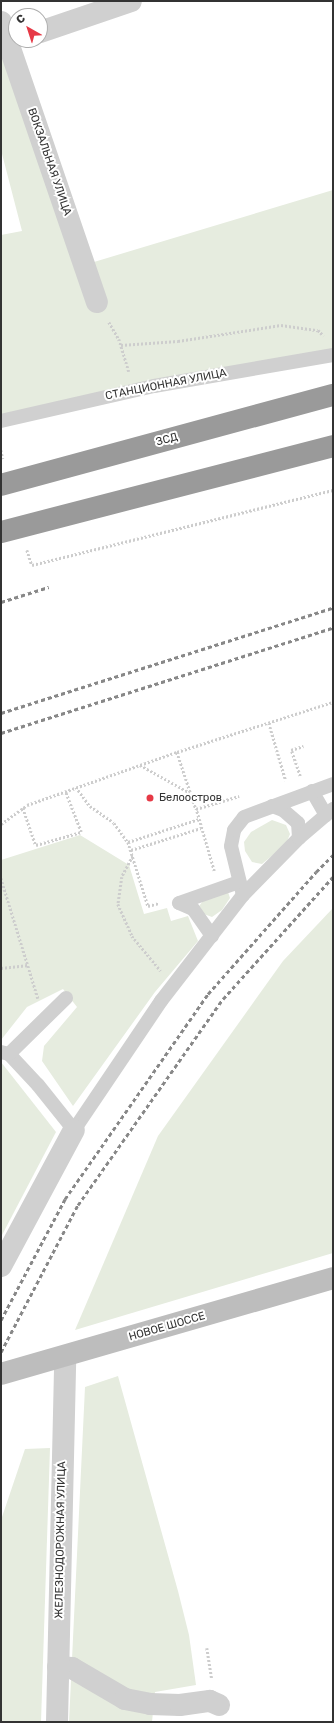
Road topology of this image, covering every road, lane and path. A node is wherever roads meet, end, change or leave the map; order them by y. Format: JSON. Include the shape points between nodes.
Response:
{"nodes":[{"id":1,"x":132,"y":1,"type":"edge"},
{"id":2,"x":1,"y":22,"type":"edge"},
{"id":3,"x":48,"y":29,"type":"edge"},
{"id":4,"x":8,"y":42,"type":"edge"},
{"id":5,"x":10,"y":48,"type":"edge"},
{"id":6,"x":97,"y":302,"type":"joint"},
{"id":7,"x":328,"y":340,"type":"dead end"},
{"id":8,"x":121,"y":345,"type":"junction"},
{"id":9,"x":333,"y":355,"type":"edge"},
{"id":10,"x":135,"y":390,"type":"junction"},
{"id":11,"x":333,"y":395,"type":"edge"},
{"id":12,"x":1,"y":421,"type":"edge"},
{"id":13,"x":333,"y":446,"type":"edge"},
{"id":14,"x":1,"y":450,"type":"edge"},
{"id":15,"x":2,"y":474,"type":"edge"},
{"id":16,"x":333,"y":490,"type":"edge"},
{"id":17,"x":1,"y":532,"type":"edge"},
{"id":18,"x":26,"y":545,"type":"dead end"},
{"id":19,"x":333,"y":702,"type":"edge"},
{"id":20,"x":269,"y":723,"type":"junction"},
{"id":21,"x":303,"y":746,"type":"dead end"},
{"id":22,"x":177,"y":752,"type":"junction"},
{"id":23,"x":140,"y":765,"type":"junction"},
{"id":24,"x":300,"y":777,"type":"dead end"},
{"id":25,"x":279,"y":784,"type":"dead end"},
{"id":26,"x":333,"y":784,"type":"edge"},
{"id":27,"x":76,"y":787,"type":"junction"},
{"id":28,"x":65,"y":791,"type":"junction"},
{"id":29,"x":312,"y":791,"type":"junction"},
{"id":30,"x":190,"y":794,"type":"junction"},
{"id":31,"x":241,"y":795,"type":"dead end"},
{"id":32,"x":272,"y":806,"type":"junction"},
{"id":33,"x":23,"y":808,"type":"junction"},
{"id":34,"x":196,"y":809,"type":"junction"},
{"id":35,"x":329,"y":812,"type":"edge"},
{"id":36,"x":199,"y":820,"type":"junction"},
{"id":37,"x":1,"y":824,"type":"edge"},
{"id":38,"x":201,"y":828,"type":"junction"},
{"id":39,"x":299,"y":838,"type":"junction"},
{"id":40,"x":128,"y":842,"type":"junction"},
{"id":41,"x":131,"y":850,"type":"junction"},
{"id":42,"x":133,"y":856,"type":"junction"},
{"id":43,"x":216,"y":877,"type":"dead end"},
{"id":44,"x":1,"y":878,"type":"edge"},
{"id":45,"x":2,"y":885,"type":"edge"},
{"id":46,"x":241,"y":889,"type":"junction"},
{"id":47,"x":163,"y":902,"type":"dead end"},
{"id":48,"x":212,"y":936,"type":"junction"},
{"id":49,"x":29,"y":965,"type":"junction"},
{"id":50,"x":1,"y":968,"type":"edge"},
{"id":51,"x":175,"y":982,"type":"junction"},
{"id":52,"x":66,"y":998,"type":"dead end"},
{"id":53,"x":44,"y":1020,"type":"junction"},
{"id":54,"x":5,"y":1053,"type":"edge"},
{"id":55,"x":74,"y":1130,"type":"junction"},
{"id":56,"x":1,"y":1266,"type":"edge"},
{"id":57,"x":333,"y":1278,"type":"edge"},
{"id":58,"x":65,"y":1358,"type":"junction"},
{"id":59,"x":1,"y":1374,"type":"edge"},
{"id":60,"x":207,"y":1648,"type":"dead end"},
{"id":61,"x":58,"y":1667,"type":"junction"},
{"id":62,"x":214,"y":1703,"type":"joint"},
{"id":63,"x":57,"y":1722,"type":"edge"}],
"edges":[{"from":1,"to":3,"type":"street"},
{"from":2,"to":4,"type":"street","name":"ВОКЗАЛЬНАЯ УЛИЦА"},
{"from":5,"to":6,"type":"street","name":"ВОКЗАЛЬНАЯ УЛИЦА"},
{"from":6,"to":8,"type":"path"},
{"from":7,"to":8,"type":"path","via":[[318,330],[282,325],[178,341]]},
{"from":8,"to":10,"type":"path"},
{"from":9,"to":10,"type":"lane","name":"СТАНЦИОННАЯ УЛИЦА"},
{"from":10,"to":12,"type":"lane","name":"СТАНЦИОННАЯ УЛИЦА"},
{"from":11,"to":15,"type":"highway","name":"ЗСД"},
{"from":13,"to":17,"type":"highway"},
{"from":14,"to":15,"type":"path"},
{"from":16,"to":18,"type":"path","via":[[32,565]]},
{"from":19,"to":20,"type":"path"},
{"from":20,"to":22,"type":"path"},
{"from":20,"to":25,"type":"path","via":[[286,781]]},
{"from":21,"to":24,"type":"path","via":[[291,750]]},
{"from":22,"to":23,"type":"path"},
{"from":22,"to":30,"type":"path"},
{"from":23,"to":27,"type":"path"},
{"from":23,"to":30,"type":"path"},
{"from":26,"to":29,"type":"lane"},
{"from":27,"to":28,"type":"path"},
{"from":27,"to":40,"type":"path","via":[[90,806],[114,823]]},
{"from":28,"to":33,"type":"path"},
{"from":28,"to":33,"type":"path","via":[[81,832],[36,845]]},
{"from":29,"to":32,"type":"lane"},
{"from":29,"to":35,"type":"lane"},
{"from":30,"to":34,"type":"path"},
{"from":31,"to":34,"type":"path"},
{"from":32,"to":39,"type":"lane","via":[[283,810],[298,824]]},
{"from":32,"to":46,"type":"lane","via":[[244,817],[234,830],[231,846]]},
{"from":33,"to":37,"type":"path"},
{"from":34,"to":36,"type":"path"},
{"from":35,"to":39,"type":"lane"},
{"from":36,"to":38,"type":"path"},
{"from":36,"to":40,"type":"path"},
{"from":38,"to":41,"type":"path"},
{"from":38,"to":43,"type":"path"},
{"from":39,"to":46,"type":"lane"},
{"from":40,"to":41,"type":"path"},
{"from":41,"to":42,"type":"path"},
{"from":42,"to":47,"type":"path","via":[[148,906]]},
{"from":42,"to":51,"type":"path","via":[[122,876],[118,904],[132,936],[162,973]]},
{"from":44,"to":45,"type":"path"},
{"from":45,"to":49,"type":"path"},
{"from":46,"to":48,"type":"lane"},
{"from":46,"to":48,"type":"lane","via":[[179,902],[193,910]]},
{"from":48,"to":51,"type":"lane"},
{"from":49,"to":50,"type":"path"},
{"from":49,"to":53,"type":"path"},
{"from":51,"to":55,"type":"lane"},
{"from":52,"to":53,"type":"lane"},
{"from":53,"to":54,"type":"lane"},
{"from":54,"to":55,"type":"lane","via":[[38,1085]]},
{"from":55,"to":56,"type":"street"},
{"from":57,"to":58,"type":"main road","name":"НОВОЕ ШОССЕ"},
{"from":58,"to":59,"type":"main road","name":"НОВОЕ ШОССЕ"},
{"from":58,"to":61,"type":"street","name":"ЖЕЛЕЗНОДОРОЖНАЯ УЛИЦА"},
{"from":60,"to":62,"type":"path"},
{"from":61,"to":62,"type":"street","via":[[72,1668],[125,1699],[150,1704]]},
{"from":61,"to":63,"type":"street","name":"ЖЕЛЕЗНОДОРОЖНАЯ УЛИЦА"}]}
